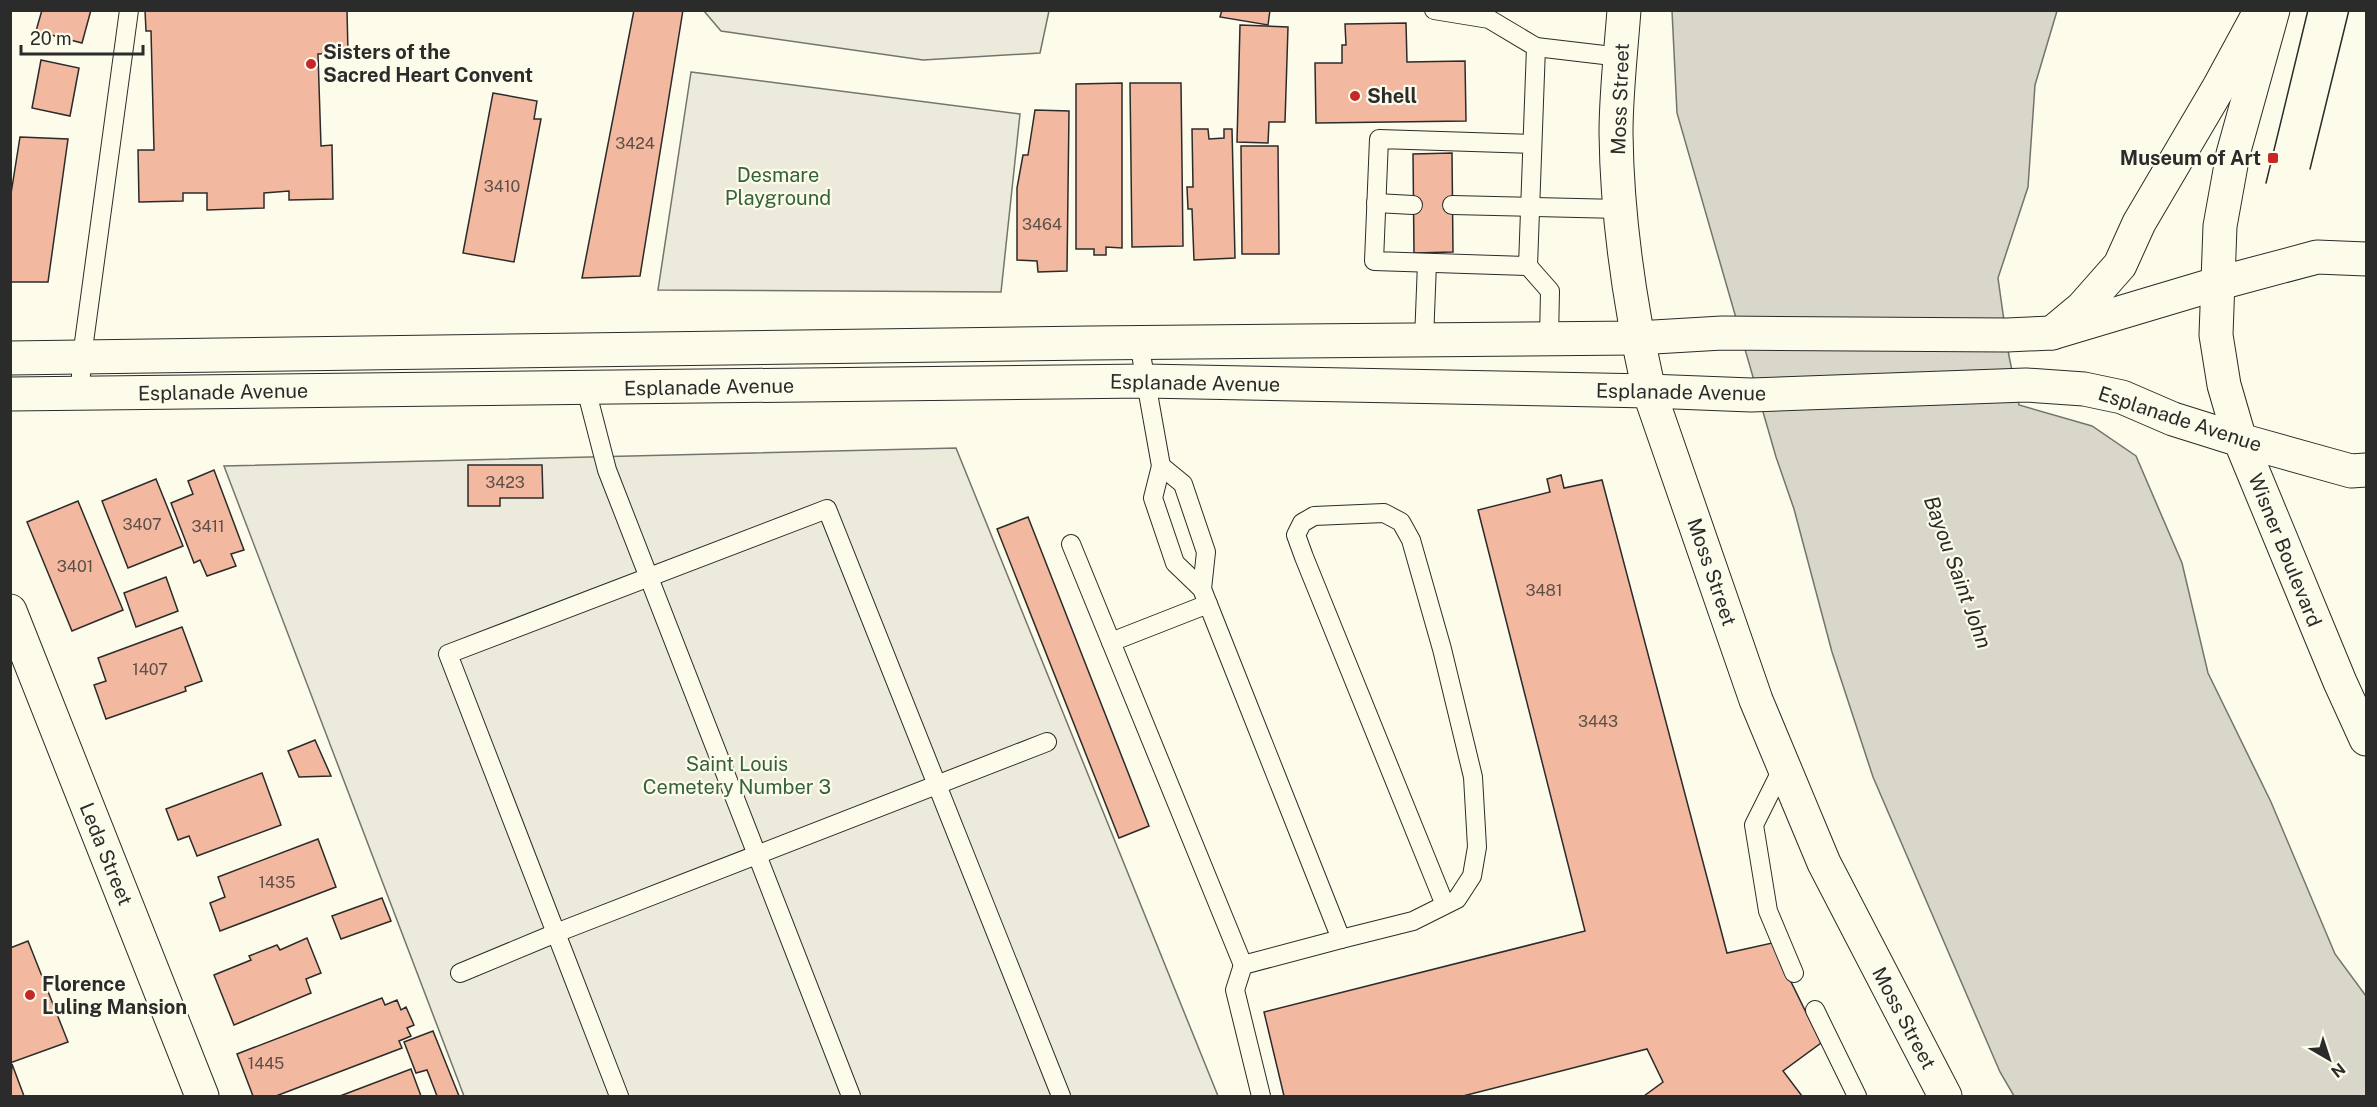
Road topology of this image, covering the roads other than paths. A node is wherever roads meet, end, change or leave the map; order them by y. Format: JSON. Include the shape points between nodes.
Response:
{"nodes":[{"id":1,"x":129,"y":10,"type":"edge"},
{"id":2,"x":1434,"y":10,"type":"edge"},
{"id":3,"x":1624,"y":10,"type":"edge"},
{"id":4,"x":2261,"y":10,"type":"edge"},
{"id":5,"x":2273,"y":10,"type":"edge"},
{"id":6,"x":1536,"y":47,"type":"junction"},
{"id":7,"x":1621,"y":57,"type":"junction"},
{"id":8,"x":1532,"y":144,"type":"junction"},
{"id":9,"x":1376,"y":203,"type":"junction"},
{"id":10,"x":1413,"y":205,"type":"dead end"},
{"id":11,"x":1452,"y":205,"type":"dead end"},
{"id":12,"x":1529,"y":208,"type":"junction"},
{"id":13,"x":1620,"y":209,"type":"junction"},
{"id":14,"x":2367,"y":259,"type":"edge"},
{"id":15,"x":1427,"y":263,"type":"junction"},
{"id":16,"x":1528,"y":266,"type":"junction"},
{"id":17,"x":2216,"y":284,"type":"junction"},
{"id":18,"x":2052,"y":333,"type":"junction"},
{"id":19,"x":1638,"y":338,"type":"junction"},
{"id":20,"x":1549,"y":339,"type":"junction"},
{"id":21,"x":1424,"y":340,"type":"junction"},
{"id":22,"x":1139,"y":343,"type":"junction"},
{"id":23,"x":806,"y":347,"type":"junction"},
{"id":24,"x":585,"y":350,"type":"junction"},
{"id":25,"x":82,"y":357,"type":"junction"},
{"id":26,"x":10,"y":358,"type":"edge"},
{"id":27,"x":1145,"y":381,"type":"junction"},
{"id":28,"x":809,"y":385,"type":"junction"},
{"id":29,"x":586,"y":389,"type":"junction"},
{"id":30,"x":1649,"y":391,"type":"junction"},
{"id":31,"x":10,"y":394,"type":"edge"},
{"id":32,"x":80,"y":394,"type":"junction"},
{"id":33,"x":2240,"y":440,"type":"junction"},
{"id":34,"x":1161,"y":466,"type":"junction"},
{"id":35,"x":2367,"y":470,"type":"edge"},
{"id":36,"x":1071,"y":544,"type":"dead end"},
{"id":37,"x":649,"y":577,"type":"junction"},
{"id":38,"x":1205,"y":597,"type":"junction"},
{"id":39,"x":10,"y":611,"type":"edge"},
{"id":40,"x":1111,"y":642,"type":"junction"},
{"id":41,"x":2367,"y":739,"type":"edge"},
{"id":42,"x":1047,"y":742,"type":"dead end"},
{"id":43,"x":1784,"y":765,"type":"junction"},
{"id":44,"x":937,"y":784,"type":"junction"},
{"id":45,"x":757,"y":855,"type":"junction"},
{"id":46,"x":1445,"y":905,"type":"junction"},
{"id":47,"x":556,"y":933,"type":"junction"},
{"id":48,"x":1341,"y":939,"type":"junction"},
{"id":49,"x":1243,"y":965,"type":"junction"},
{"id":50,"x":460,"y":973,"type":"dead end"},
{"id":51,"x":1794,"y":973,"type":"dead end"},
{"id":52,"x":1815,"y":1010,"type":"dead end"},
{"id":53,"x":202,"y":1096,"type":"edge"},
{"id":54,"x":620,"y":1096,"type":"edge"},
{"id":55,"x":851,"y":1096,"type":"edge"},
{"id":56,"x":1061,"y":1096,"type":"edge"},
{"id":57,"x":1261,"y":1096,"type":"edge"},
{"id":58,"x":1857,"y":1096,"type":"edge"},
{"id":59,"x":1945,"y":1096,"type":"edge"}],
"edges":[{"from":1,"to":25,"type":"lane"},
{"from":2,"to":6,"type":"lane","via":[[1489,19]]},
{"from":3,"to":7,"type":"street","name":"Moss Street"},
{"from":4,"to":18,"type":"street","via":[[2139,223],[2120,265],[2082,308]]},
{"from":5,"to":17,"type":"street","name":"Wisner Boulevard","via":[[2233,154],[2220,226]]},
{"from":6,"to":7,"type":"lane"},
{"from":6,"to":8,"type":"lane"},
{"from":7,"to":13,"type":"street","name":"Moss Street","via":[[1616,132]]},
{"from":8,"to":9,"type":"lane","via":[[1379,139]]},
{"from":8,"to":12,"type":"lane"},
{"from":9,"to":10,"type":"lane"},
{"from":9,"to":15,"type":"lane","via":[[1374,261]]},
{"from":11,"to":12,"type":"lane"},
{"from":12,"to":13,"type":"lane"},
{"from":12,"to":16,"type":"lane"},
{"from":13,"to":19,"type":"street","name":"Moss Street"},
{"from":14,"to":17,"type":"street","name":"Esplanade Avenue","via":[[2317,257]]},
{"from":15,"to":16,"type":"lane"},
{"from":15,"to":21,"type":"lane"},
{"from":16,"to":20,"type":"lane","via":[[1550,291]]},
{"from":17,"to":18,"type":"street","name":"Esplanade Avenue"},
{"from":17,"to":33,"type":"street","name":"Wisner Boulevard","via":[[2216,335],[2224,386]]},
{"from":18,"to":19,"type":"street","name":"Esplanade Avenue","via":[[1722,333]]},
{"from":19,"to":20,"type":"street","name":"Esplanade Avenue"},
{"from":19,"to":30,"type":"street","name":"Moss Street"},
{"from":20,"to":21,"type":"street","name":"Esplanade Avenue"},
{"from":21,"to":22,"type":"street","name":"Esplanade Avenue"},
{"from":22,"to":23,"type":"street","name":"Esplanade Avenue"},
{"from":22,"to":27,"type":"lane"},
{"from":23,"to":24,"type":"street","name":"Esplanade Avenue"},
{"from":23,"to":28,"type":"street"},
{"from":24,"to":25,"type":"street","name":"Esplanade Avenue"},
{"from":24,"to":29,"type":"street"},
{"from":25,"to":26,"type":"street","name":"Esplanade Avenue"},
{"from":25,"to":32,"type":"lane"},
{"from":27,"to":28,"type":"street","name":"Esplanade Avenue"},
{"from":27,"to":30,"type":"street","name":"Esplanade Avenue"},
{"from":27,"to":34,"type":"lane"},
{"from":28,"to":29,"type":"street","name":"Esplanade Avenue"},
{"from":29,"to":32,"type":"street","name":"Esplanade Avenue"},
{"from":29,"to":37,"type":"lane","via":[[607,470]]},
{"from":30,"to":33,"type":"street","name":"Esplanade Avenue","via":[[1751,395],[2026,385],[2084,388],[2122,397],[2173,419]]},
{"from":30,"to":43,"type":"street","name":"Moss Street","via":[[1756,700]]},
{"from":31,"to":32,"type":"street","name":"Esplanade Avenue"},
{"from":33,"to":35,"type":"street","name":"Esplanade Avenue","via":[[2351,471]]},
{"from":33,"to":41,"type":"street","name":"Wisner Boulevard"},
{"from":34,"to":38,"type":"lane","via":[[1183,484],[1206,552]]},
{"from":34,"to":38,"type":"lane","via":[[1153,498],[1175,563]]},
{"from":36,"to":40,"type":"lane"},
{"from":37,"to":44,"type":"lane","via":[[827,509]]},
{"from":37,"to":45,"type":"lane"},
{"from":37,"to":47,"type":"lane","via":[[448,654]]},
{"from":38,"to":40,"type":"lane"},
{"from":38,"to":48,"type":"lane"},
{"from":39,"to":53,"type":"street","name":"Leda Street"},
{"from":40,"to":49,"type":"lane"},
{"from":42,"to":44,"type":"lane"},
{"from":43,"to":51,"type":"lane","via":[[1754,825],[1768,912]]},
{"from":43,"to":59,"type":"street","name":"Moss Street","via":[[1824,863]]},
{"from":44,"to":45,"type":"lane"},
{"from":44,"to":56,"type":"lane"},
{"from":45,"to":47,"type":"lane"},
{"from":45,"to":55,"type":"lane"},
{"from":46,"to":46,"type":"lane","via":[[1458,899],[1472,876],[1476,847],[1473,777],[1411,540],[1401,522],[1384,513],[1314,516],[1302,523],[1296,535]]},
{"from":46,"to":48,"type":"lane","via":[[1413,921]]},
{"from":47,"to":50,"type":"lane"},
{"from":47,"to":54,"type":"lane"},
{"from":48,"to":49,"type":"lane"},
{"from":49,"to":57,"type":"lane","via":[[1235,990]]},
{"from":52,"to":58,"type":"lane"}]}
